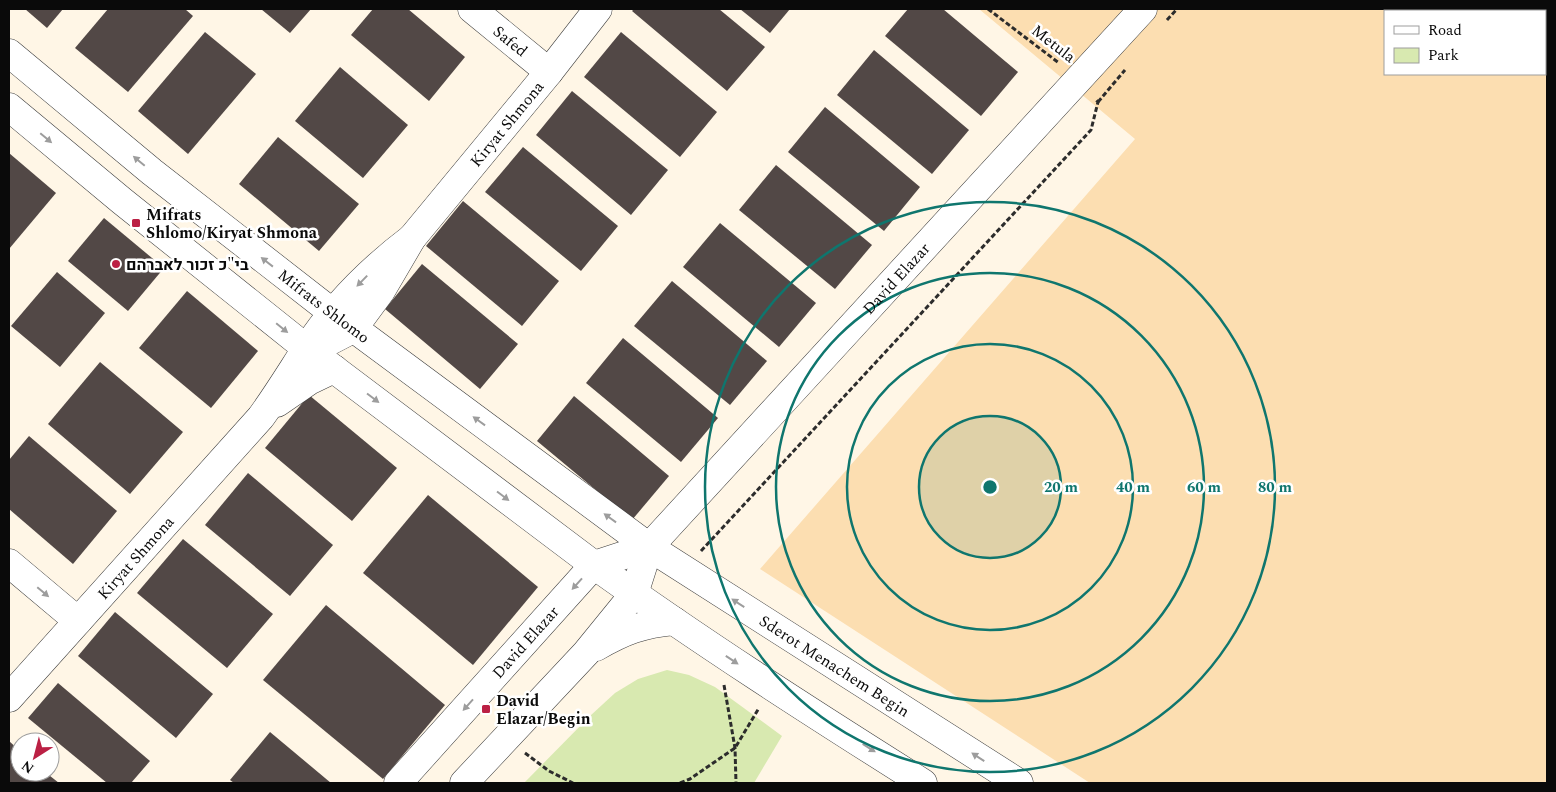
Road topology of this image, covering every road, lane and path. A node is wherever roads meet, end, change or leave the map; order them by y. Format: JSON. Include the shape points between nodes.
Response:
{"nodes":[{"id":1,"x":472,"y":9,"type":"edge"},
{"id":2,"x":598,"y":9,"type":"edge"},
{"id":3,"x":988,"y":9,"type":"edge"},
{"id":4,"x":1143,"y":9,"type":"edge"},
{"id":5,"x":9,"y":53,"type":"edge"},
{"id":6,"x":549,"y":72,"type":"junction"},
{"id":7,"x":1080,"y":79,"type":"junction"},
{"id":8,"x":9,"y":107,"type":"edge"},
{"id":9,"x":343,"y":321,"type":"junction"},
{"id":10,"x":306,"y":348,"type":"junction"},
{"id":11,"x":334,"y":369,"type":"junction"},
{"id":12,"x":261,"y":417,"type":"junction"},
{"id":13,"x":649,"y":547,"type":"junction"},
{"id":14,"x":9,"y":563,"type":"edge"},
{"id":15,"x":594,"y":565,"type":"junction"},
{"id":16,"x":684,"y":569,"type":"junction"},
{"id":17,"x":634,"y":594,"type":"junction"},
{"id":18,"x":78,"y":621,"type":"junction"},
{"id":19,"x":674,"y":621,"type":"junction"},
{"id":20,"x":586,"y":653,"type":"junction"},
{"id":21,"x":724,"y":682,"type":"dead end"},
{"id":22,"x":9,"y":698,"type":"edge"},
{"id":23,"x":759,"y":707,"type":"dead end"},
{"id":24,"x":506,"y":739,"type":"junction"},
{"id":25,"x":735,"y":748,"type":"junction"},
{"id":26,"x":398,"y":783,"type":"edge"},
{"id":27,"x":464,"y":783,"type":"edge"},
{"id":28,"x":573,"y":783,"type":"edge"},
{"id":29,"x":680,"y":783,"type":"edge"},
{"id":30,"x":736,"y":783,"type":"edge"},
{"id":31,"x":923,"y":783,"type":"edge"},
{"id":32,"x":1019,"y":783,"type":"edge"}],
"edges":[{"from":1,"to":6,"type":"street","name":"Safed"},
{"from":2,"to":6,"type":"street","name":"Kiryat Shmona"},
{"from":3,"to":7,"type":"path","name":"Metula"},
{"from":4,"to":7,"type":"street","name":"David Elazar"},
{"from":9,"to":5,"type":"street","name":"Mifrats Shlomo","one_way":true,"via":[[152,172]]},
{"from":6,"to":9,"type":"street","name":"Kiryat Shmona","via":[[412,238],[381,291]]},
{"from":7,"to":13,"type":"street","name":"David Elazar"},
{"from":7,"to":16,"type":"path","name":"Metula","via":[[1098,102],[1091,130]]},
{"from":8,"to":10,"type":"street","one_way":true},
{"from":9,"to":10,"type":"street","name":"Kiryat Shmona","via":[[328,342]]},
{"from":13,"to":9,"type":"street","name":"Mifrats Shlomo","one_way":true},
{"from":10,"to":11,"type":"street"},
{"from":10,"to":12,"type":"street","name":"Kiryat Shmona"},
{"from":11,"to":12,"type":"street","name":"Kiryat Shmona","via":[[284,397]]},
{"from":11,"to":15,"type":"street","one_way":true},
{"from":12,"to":18,"type":"street","name":"Kiryat Shmona"},
{"from":13,"to":15,"type":"street","name":"David Elazar"},
{"from":13,"to":16,"type":"street","name":"Sderot Menachem Begin"},
{"from":13,"to":17,"type":"street","name":"David Elazar"},
{"from":14,"to":18,"type":"street","one_way":true},
{"from":15,"to":17,"type":"street"},
{"from":15,"to":26,"type":"street","name":"David Elazar","one_way":true},
{"from":32,"to":16,"type":"street","name":"Sderot Menachem Begin","one_way":true},
{"from":17,"to":19,"type":"street"},
{"from":17,"to":20,"type":"street","name":"David Elazar"},
{"from":18,"to":22,"type":"street","name":"Kiryat Shmona"},
{"from":19,"to":20,"type":"street","via":[[650,624],[620,634]]},
{"from":19,"to":31,"type":"street","one_way":true},
{"from":20,"to":24,"type":"street","name":"David Elazar"},
{"from":21,"to":25,"type":"path"},
{"from":23,"to":25,"type":"path"},
{"from":24,"to":27,"type":"street","name":"David Elazar"},
{"from":24,"to":28,"type":"path","via":[[549,771]]},
{"from":25,"to":29,"type":"path"},
{"from":25,"to":30,"type":"path"}]}
